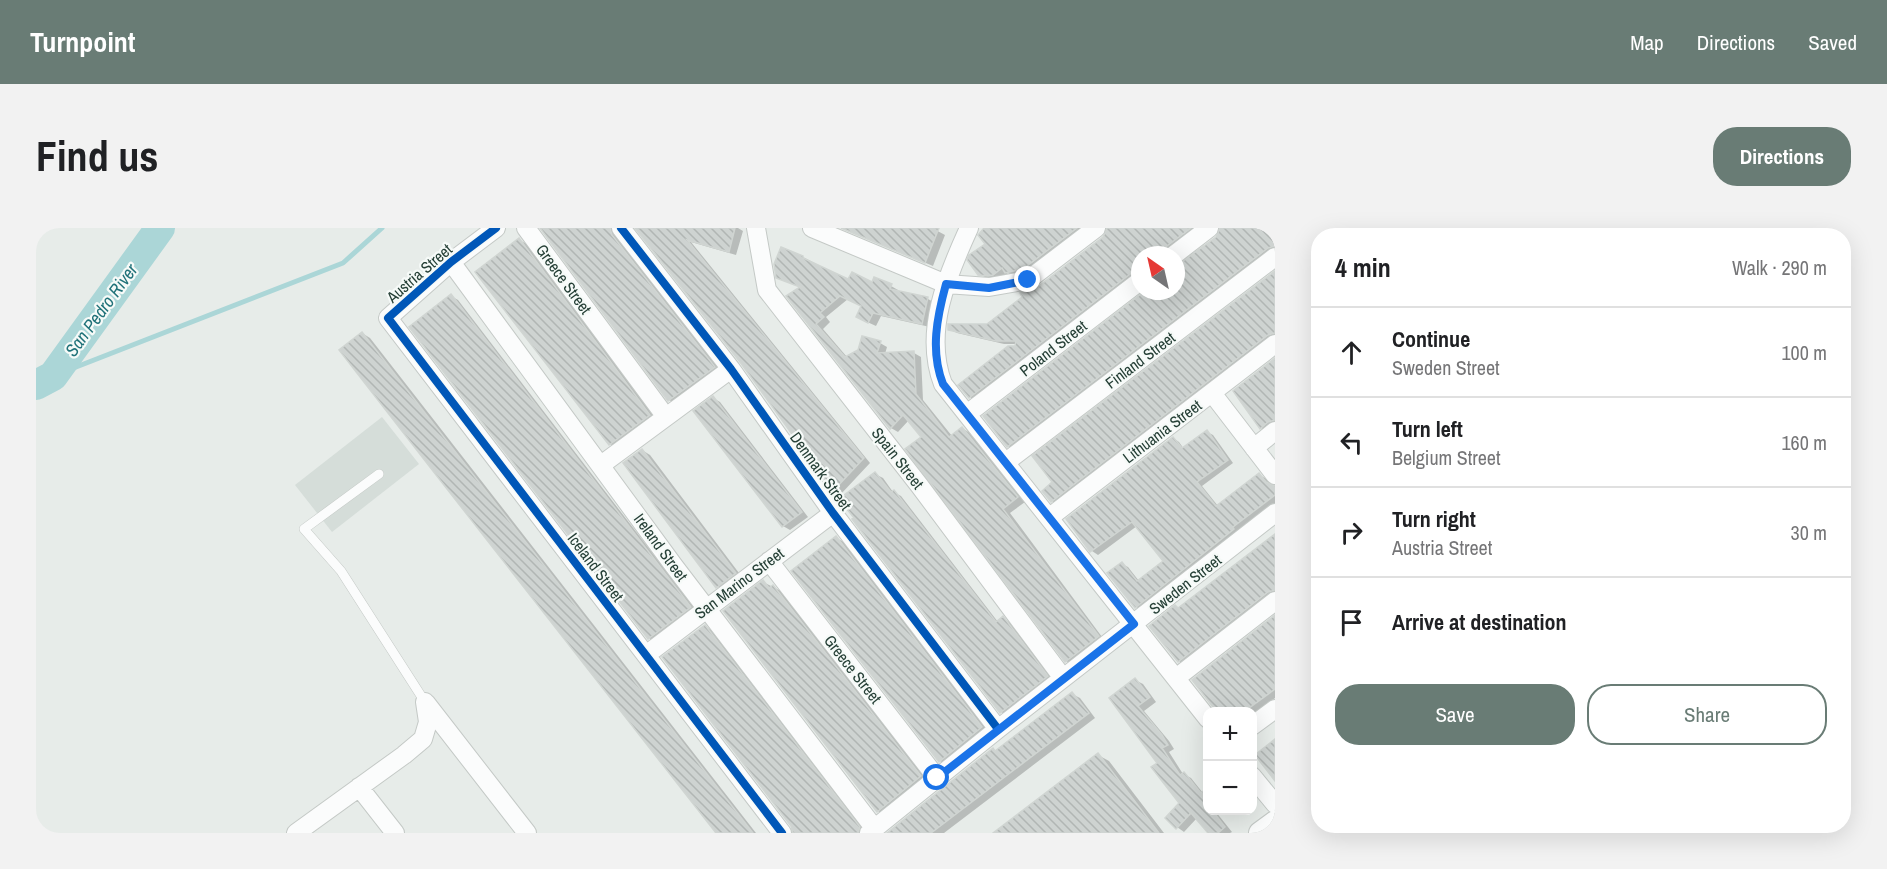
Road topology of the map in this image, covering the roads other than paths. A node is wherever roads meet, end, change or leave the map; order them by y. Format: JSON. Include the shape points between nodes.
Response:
{"nodes":[{"id":1,"x":496,"y":228,"type":"edge"},
{"id":2,"x":526,"y":228,"type":"edge"},
{"id":3,"x":621,"y":228,"type":"edge"},
{"id":4,"x":756,"y":228,"type":"edge"},
{"id":5,"x":812,"y":228,"type":"edge"},
{"id":6,"x":969,"y":228,"type":"edge"},
{"id":7,"x":1096,"y":228,"type":"edge"},
{"id":8,"x":1209,"y":228,"type":"edge"},
{"id":9,"x":1185,"y":247,"type":"edge"},
{"id":10,"x":1275,"y":257,"type":"edge"},
{"id":11,"x":451,"y":262,"type":"junction"},
{"id":12,"x":946,"y":284,"type":"junction"},
{"id":13,"x":1131,"y":288,"type":"edge"},
{"id":14,"x":388,"y":318,"type":"joint"},
{"id":15,"x":1275,"y":344,"type":"edge"},
{"id":16,"x":731,"y":369,"type":"junction"},
{"id":17,"x":1212,"y":393,"type":"junction"},
{"id":18,"x":967,"y":414,"type":"junction"},
{"id":19,"x":666,"y":417,"type":"junction"},
{"id":20,"x":1275,"y":430,"type":"edge"},
{"id":21,"x":1254,"y":448,"type":"junction"},
{"id":22,"x":1006,"y":462,"type":"junction"},
{"id":23,"x":601,"y":465,"type":"junction"},
{"id":24,"x":379,"y":474,"type":"dead end"},
{"id":25,"x":1275,"y":475,"type":"edge"},
{"id":26,"x":833,"y":513,"type":"junction"},
{"id":27,"x":1275,"y":513,"type":"edge"},
{"id":28,"x":1050,"y":517,"type":"junction"},
{"id":29,"x":769,"y":561,"type":"junction"},
{"id":30,"x":1275,"y":601,"type":"edge"},
{"id":31,"x":706,"y":608,"type":"junction"},
{"id":32,"x":1134,"y":624,"type":"junction"},
{"id":33,"x":646,"y":655,"type":"junction"},
{"id":34,"x":1063,"y":678,"type":"junction"},
{"id":35,"x":1176,"y":678,"type":"junction"},
{"id":36,"x":425,"y":702,"type":"junction"},
{"id":37,"x":1275,"y":709,"type":"edge"},
{"id":38,"x":1203,"y":713,"type":"edge"},
{"id":39,"x":1257,"y":722,"type":"edge"},
{"id":40,"x":998,"y":729,"type":"junction"},
{"id":41,"x":937,"y":778,"type":"junction"},
{"id":42,"x":1257,"y":782,"type":"edge"},
{"id":43,"x":359,"y":787,"type":"junction"},
{"id":44,"x":1275,"y":804,"type":"edge"},
{"id":45,"x":1275,"y":822,"type":"edge"},
{"id":46,"x":872,"y":831,"type":"edge"},
{"id":47,"x":296,"y":833,"type":"edge"},
{"id":48,"x":395,"y":833,"type":"edge"},
{"id":49,"x":526,"y":833,"type":"edge"},
{"id":50,"x":782,"y":833,"type":"edge"},
{"id":51,"x":1260,"y":833,"type":"edge"}],
"edges":[{"from":1,"to":11,"type":"street","name":"Austria Street"},
{"from":2,"to":19,"type":"street","name":"Greece Street"},
{"from":3,"to":16,"type":"street","name":"Denmark Street"},
{"from":4,"to":34,"type":"street","name":"Spain Street","via":[[767,290]]},
{"from":5,"to":12,"type":"street"},
{"from":6,"to":12,"type":"street"},
{"from":7,"to":12,"type":"street","via":[[1028,280],[989,288]]},
{"from":8,"to":9,"type":"street"},
{"from":10,"to":22,"type":"street","name":"Finland Street"},
{"from":11,"to":14,"type":"street","name":"Austria Street"},
{"from":11,"to":23,"type":"street","name":"Ireland Street"},
{"from":12,"to":18,"type":"street","via":[[938,315],[937,367],[943,384]]},
{"from":13,"to":18,"type":"street","name":"Poland Street"},
{"from":14,"to":33,"type":"street","name":"Iceland Street"},
{"from":15,"to":17,"type":"street","name":"Lithuania Street"},
{"from":16,"to":19,"type":"street"},
{"from":16,"to":26,"type":"street","name":"Denmark Street"},
{"from":17,"to":21,"type":"street"},
{"from":17,"to":28,"type":"street","name":"Lithuania Street"},
{"from":18,"to":22,"type":"street"},
{"from":19,"to":23,"type":"street"},
{"from":20,"to":21,"type":"street"},
{"from":21,"to":25,"type":"street"},
{"from":22,"to":28,"type":"street"},
{"from":23,"to":31,"type":"street","name":"Ireland Street"},
{"from":24,"to":36,"type":"lane","via":[[304,529],[341,571]]},
{"from":26,"to":29,"type":"street","name":"San Marino Street"},
{"from":26,"to":40,"type":"street","name":"Denmark Street"},
{"from":27,"to":32,"type":"street","name":"Sweden Street"},
{"from":28,"to":32,"type":"street"},
{"from":29,"to":31,"type":"street","name":"San Marino Street"},
{"from":29,"to":41,"type":"street","name":"Greece Street"},
{"from":30,"to":35,"type":"street"},
{"from":31,"to":33,"type":"street","name":"San Marino Street"},
{"from":31,"to":46,"type":"street","name":"Ireland Street"},
{"from":32,"to":34,"type":"street","name":"Sweden Street"},
{"from":32,"to":35,"type":"street"},
{"from":33,"to":50,"type":"street","name":"Iceland Street"},
{"from":34,"to":40,"type":"street","name":"Sweden Street"},
{"from":35,"to":38,"type":"street"},
{"from":36,"to":43,"type":"street","via":[[428,722],[423,739]]},
{"from":36,"to":49,"type":"street"},
{"from":37,"to":39,"type":"street"},
{"from":40,"to":41,"type":"street","name":"Sweden Street"},
{"from":41,"to":46,"type":"street","name":"Sweden Street"},
{"from":42,"to":44,"type":"street"},
{"from":43,"to":47,"type":"street"},
{"from":43,"to":48,"type":"street"},
{"from":45,"to":51,"type":"street"}]}
